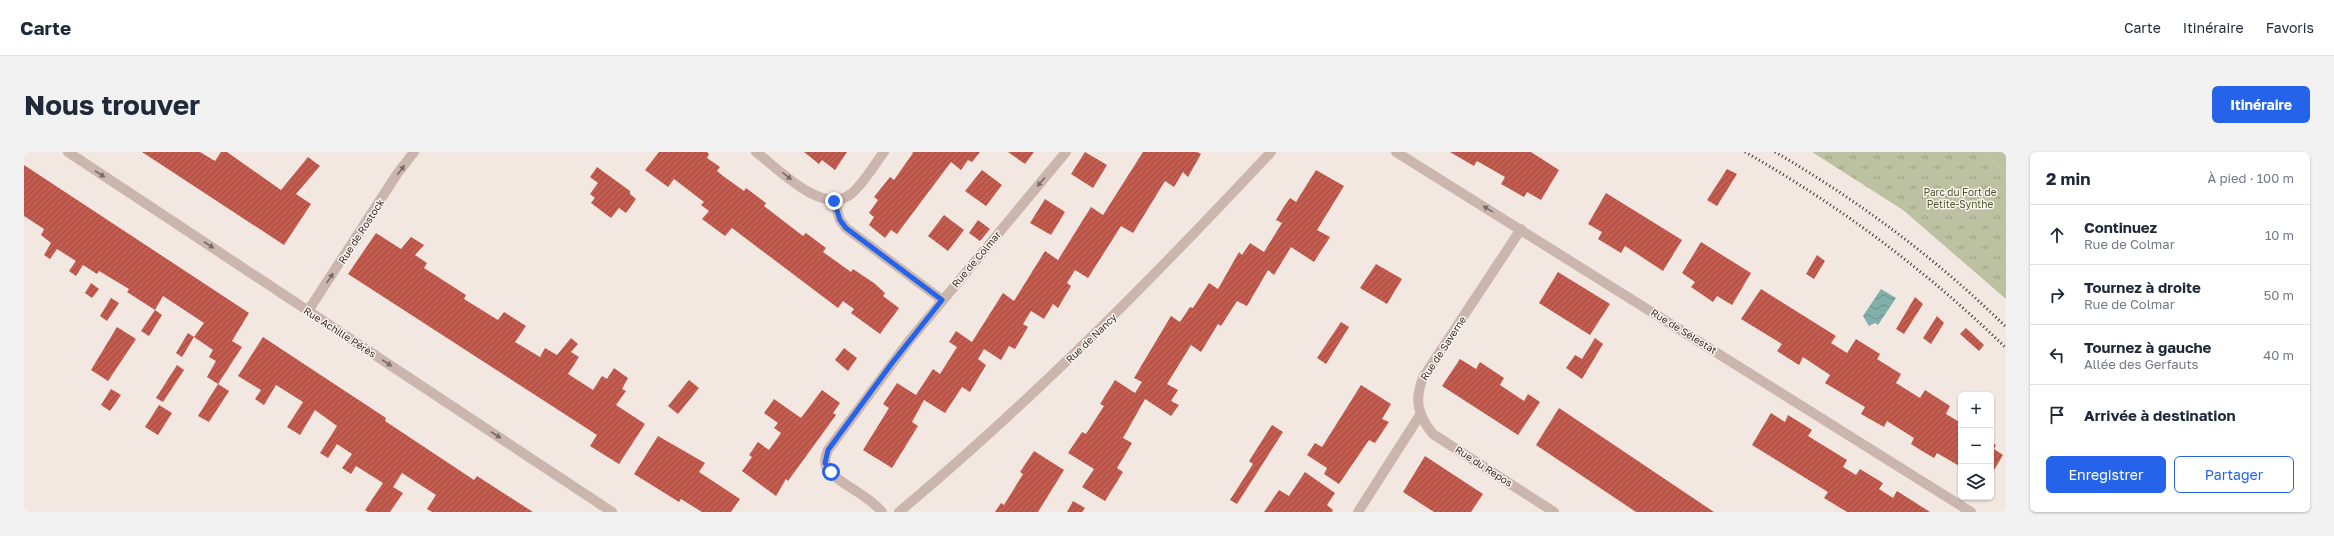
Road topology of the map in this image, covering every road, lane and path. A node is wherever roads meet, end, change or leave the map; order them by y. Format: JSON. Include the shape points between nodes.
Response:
{"nodes":[{"id":1,"x":68,"y":152,"type":"edge"},
{"id":2,"x":414,"y":152,"type":"edge"},
{"id":3,"x":756,"y":152,"type":"edge"},
{"id":4,"x":884,"y":152,"type":"edge"},
{"id":5,"x":1066,"y":152,"type":"edge"},
{"id":6,"x":1271,"y":152,"type":"edge"},
{"id":7,"x":1396,"y":152,"type":"edge"},
{"id":8,"x":834,"y":201,"type":"junction"},
{"id":9,"x":1521,"y":229,"type":"junction"},
{"id":10,"x":942,"y":300,"type":"junction"},
{"id":11,"x":308,"y":311,"type":"junction"},
{"id":12,"x":1420,"y":415,"type":"junction"},
{"id":13,"x":612,"y":512,"type":"edge"},
{"id":14,"x":882,"y":512,"type":"edge"},
{"id":15,"x":899,"y":512,"type":"edge"},
{"id":16,"x":1358,"y":512,"type":"edge"},
{"id":17,"x":1554,"y":512,"type":"edge"},
{"id":18,"x":1971,"y":512,"type":"edge"}],
"edges":[{"from":1,"to":11,"type":"street","name":"Rue Achille Pérès","one_way":true},
{"from":11,"to":2,"type":"street","name":"Rue de Rostock","one_way":true},
{"from":3,"to":8,"type":"street","one_way":true,"via":[[808,192],[822,199]]},
{"from":4,"to":8,"type":"street","via":[[854,191]]},
{"from":5,"to":10,"type":"street","name":"Rue de Colmar","one_way":true},
{"from":6,"to":15,"type":"street","name":"Rue de Nancy","via":[[1083,346],[960,461]]},
{"from":9,"to":7,"type":"street","name":"Rue de Sélestat","one_way":true},
{"from":8,"to":10,"type":"street","via":[[840,220],[846,228]]},
{"from":9,"to":12,"type":"street","name":"Rue de Saverne","via":[[1424,376],[1418,393]]},
{"from":9,"to":18,"type":"street","name":"Rue de Sélestat"},
{"from":10,"to":14,"type":"street","name":"Rue de Colmar","via":[[900,352],[826,455],[825,463],[828,470],[866,496]]},
{"from":11,"to":13,"type":"street","name":"Rue Achille Pérès","one_way":true},
{"from":12,"to":16,"type":"street"},
{"from":12,"to":17,"type":"street","name":"Rue du Repos","via":[[1433,434]]}]}
